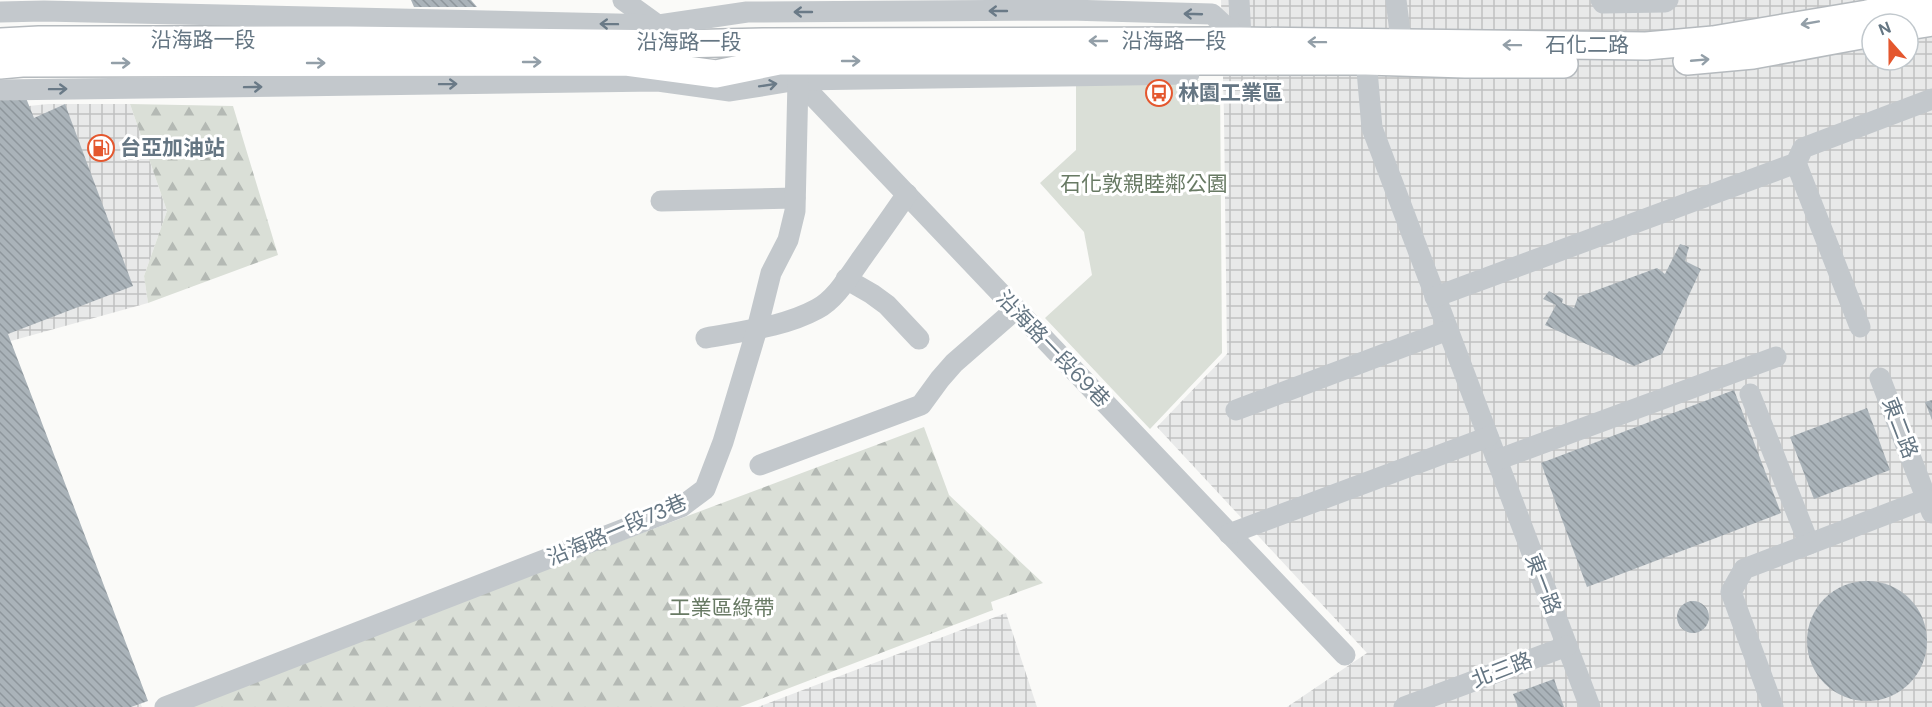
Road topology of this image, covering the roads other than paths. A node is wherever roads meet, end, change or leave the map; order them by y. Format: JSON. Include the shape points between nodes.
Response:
{"nodes":[{"id":1,"x":623,"y":0,"type":"edge"},
{"id":2,"x":1239,"y":0,"type":"edge"},
{"id":3,"x":1396,"y":0,"type":"edge"},
{"id":4,"x":1601,"y":0,"type":"edge"},
{"id":5,"x":1668,"y":0,"type":"edge"},
{"id":6,"x":1930,"y":0,"type":"edge"},
{"id":7,"x":1069,"y":5,"type":"edge"},
{"id":8,"x":1842,"y":9,"type":"edge"},
{"id":9,"x":0,"y":12,"type":"edge"},
{"id":10,"x":668,"y":34,"type":"junction"},
{"id":11,"x":1860,"y":35,"type":"edge"},
{"id":12,"x":0,"y":42,"type":"edge"},
{"id":13,"x":771,"y":51,"type":"junction"},
{"id":14,"x":1242,"y":51,"type":"junction"},
{"id":15,"x":1365,"y":52,"type":"junction"},
{"id":16,"x":1402,"y":53,"type":"junction"},
{"id":17,"x":0,"y":65,"type":"edge"},
{"id":18,"x":798,"y":80,"type":"junction"},
{"id":19,"x":723,"y":82,"type":"junction"},
{"id":20,"x":0,"y":90,"type":"edge"},
{"id":21,"x":1932,"y":99,"type":"edge"},
{"id":22,"x":1796,"y":163,"type":"junction"},
{"id":23,"x":907,"y":194,"type":"junction"},
{"id":24,"x":795,"y":198,"type":"junction"},
{"id":25,"x":661,"y":201,"type":"dead end"},
{"id":26,"x":846,"y":279,"type":"junction"},
{"id":27,"x":1435,"y":297,"type":"junction"},
{"id":28,"x":1016,"y":309,"type":"junction"},
{"id":29,"x":1860,"y":327,"type":"dead end"},
{"id":30,"x":758,"y":328,"type":"junction"},
{"id":31,"x":1448,"y":330,"type":"junction"},
{"id":32,"x":706,"y":338,"type":"dead end"},
{"id":33,"x":919,"y":339,"type":"dead end"},
{"id":34,"x":1776,"y":357,"type":"dead end"},
{"id":35,"x":1880,"y":378,"type":"dead end"},
{"id":36,"x":1750,"y":394,"type":"dead end"},
{"id":37,"x":1236,"y":410,"type":"dead end"},
{"id":38,"x":1488,"y":437,"type":"junction"},
{"id":39,"x":1497,"y":460,"type":"junction"},
{"id":40,"x":760,"y":465,"type":"dead end"},
{"id":41,"x":1929,"y":506,"type":"edge"},
{"id":42,"x":1229,"y":534,"type":"junction"},
{"id":43,"x":1809,"y":544,"type":"junction"},
{"id":44,"x":1567,"y":646,"type":"junction"},
{"id":45,"x":1345,"y":655,"type":"dead end"},
{"id":46,"x":165,"y":707,"type":"edge"},
{"id":47,"x":1404,"y":707,"type":"edge"},
{"id":48,"x":1590,"y":707,"type":"edge"},
{"id":49,"x":1773,"y":707,"type":"edge"}],
"edges":[{"from":1,"to":10,"type":"street"},
{"from":2,"to":14,"type":"street"},
{"from":3,"to":16,"type":"street"},
{"from":4,"to":5,"type":"street"},
{"from":6,"to":8,"type":"main road","name":"石化二路"},
{"from":7,"to":10,"type":"street","name":"沿海路一段","one_way":true,"via":[[747,12]]},
{"from":14,"to":7,"type":"street","name":"沿海路一段","one_way":true,"via":[[1212,14]]},
{"from":8,"to":16,"type":"main road","name":"石化二路","one_way":true,"via":[[1713,40],[1646,46]]},
{"from":10,"to":9,"type":"street","name":"沿海路一段","one_way":true},
{"from":10,"to":12,"type":"main road","name":"沿海路一段"},
{"from":10,"to":13,"type":"main road","name":"沿海路一段"},
{"from":10,"to":19,"type":"street"},
{"from":16,"to":11,"type":"main road","name":"石化二路","one_way":true,"via":[[1465,64],[1658,64],[1753,55]]},
{"from":13,"to":14,"type":"main road","name":"沿海路一段"},
{"from":13,"to":18,"type":"street","name":"沿海路一段69巷"},
{"from":13,"to":19,"type":"main road","name":"沿海路一段"},
{"from":14,"to":15,"type":"main road","name":"石化二路"},
{"from":18,"to":14,"type":"street","name":"沿海路一段","one_way":true,"via":[[1214,74]]},
{"from":15,"to":16,"type":"main road","name":"石化二路"},
{"from":15,"to":27,"type":"street","name":"東一路","via":[[1372,128]]},
{"from":17,"to":19,"type":"main road","name":"沿海路一段","one_way":true,"via":[[626,62]]},
{"from":19,"to":18,"type":"street","name":"沿海路一段","one_way":true},
{"from":18,"to":23,"type":"street","name":"沿海路一段69巷"},
{"from":18,"to":24,"type":"street","name":"沿海路一段73巷"},
{"from":20,"to":19,"type":"street","name":"沿海路一段","one_way":true},
{"from":21,"to":22,"type":"street","via":[[1803,148]]},
{"from":22,"to":27,"type":"street"},
{"from":22,"to":29,"type":"street"},
{"from":23,"to":26,"type":"street"},
{"from":23,"to":28,"type":"street","name":"沿海路一段69巷"},
{"from":24,"to":25,"type":"street"},
{"from":24,"to":30,"type":"street","name":"沿海路一段73巷","via":[[788,240],[771,273]]},
{"from":26,"to":30,"type":"street","via":[[819,308],[799,318]]},
{"from":26,"to":33,"type":"street","via":[[887,305]]},
{"from":27,"to":31,"type":"street","name":"東一路"},
{"from":28,"to":40,"type":"street","via":[[954,363],[921,405]]},
{"from":28,"to":42,"type":"street","name":"沿海路一段69巷"},
{"from":30,"to":32,"type":"street"},
{"from":30,"to":46,"type":"street","name":"沿海路一段73巷","via":[[705,489],[681,507]]},
{"from":31,"to":37,"type":"street"},
{"from":31,"to":38,"type":"street","name":"東一路"},
{"from":34,"to":39,"type":"street"},
{"from":35,"to":41,"type":"street","name":"東二路"},
{"from":36,"to":43,"type":"street"},
{"from":38,"to":39,"type":"street","name":"東一路"},
{"from":38,"to":42,"type":"street"},
{"from":39,"to":44,"type":"street","name":"東一路"},
{"from":41,"to":43,"type":"street"},
{"from":42,"to":45,"type":"street","name":"沿海路一段69巷"},
{"from":43,"to":49,"type":"street","via":[[1744,569],[1731,592]]},
{"from":44,"to":47,"type":"street","name":"北三路"},
{"from":44,"to":48,"type":"street","name":"東一路"}]}
